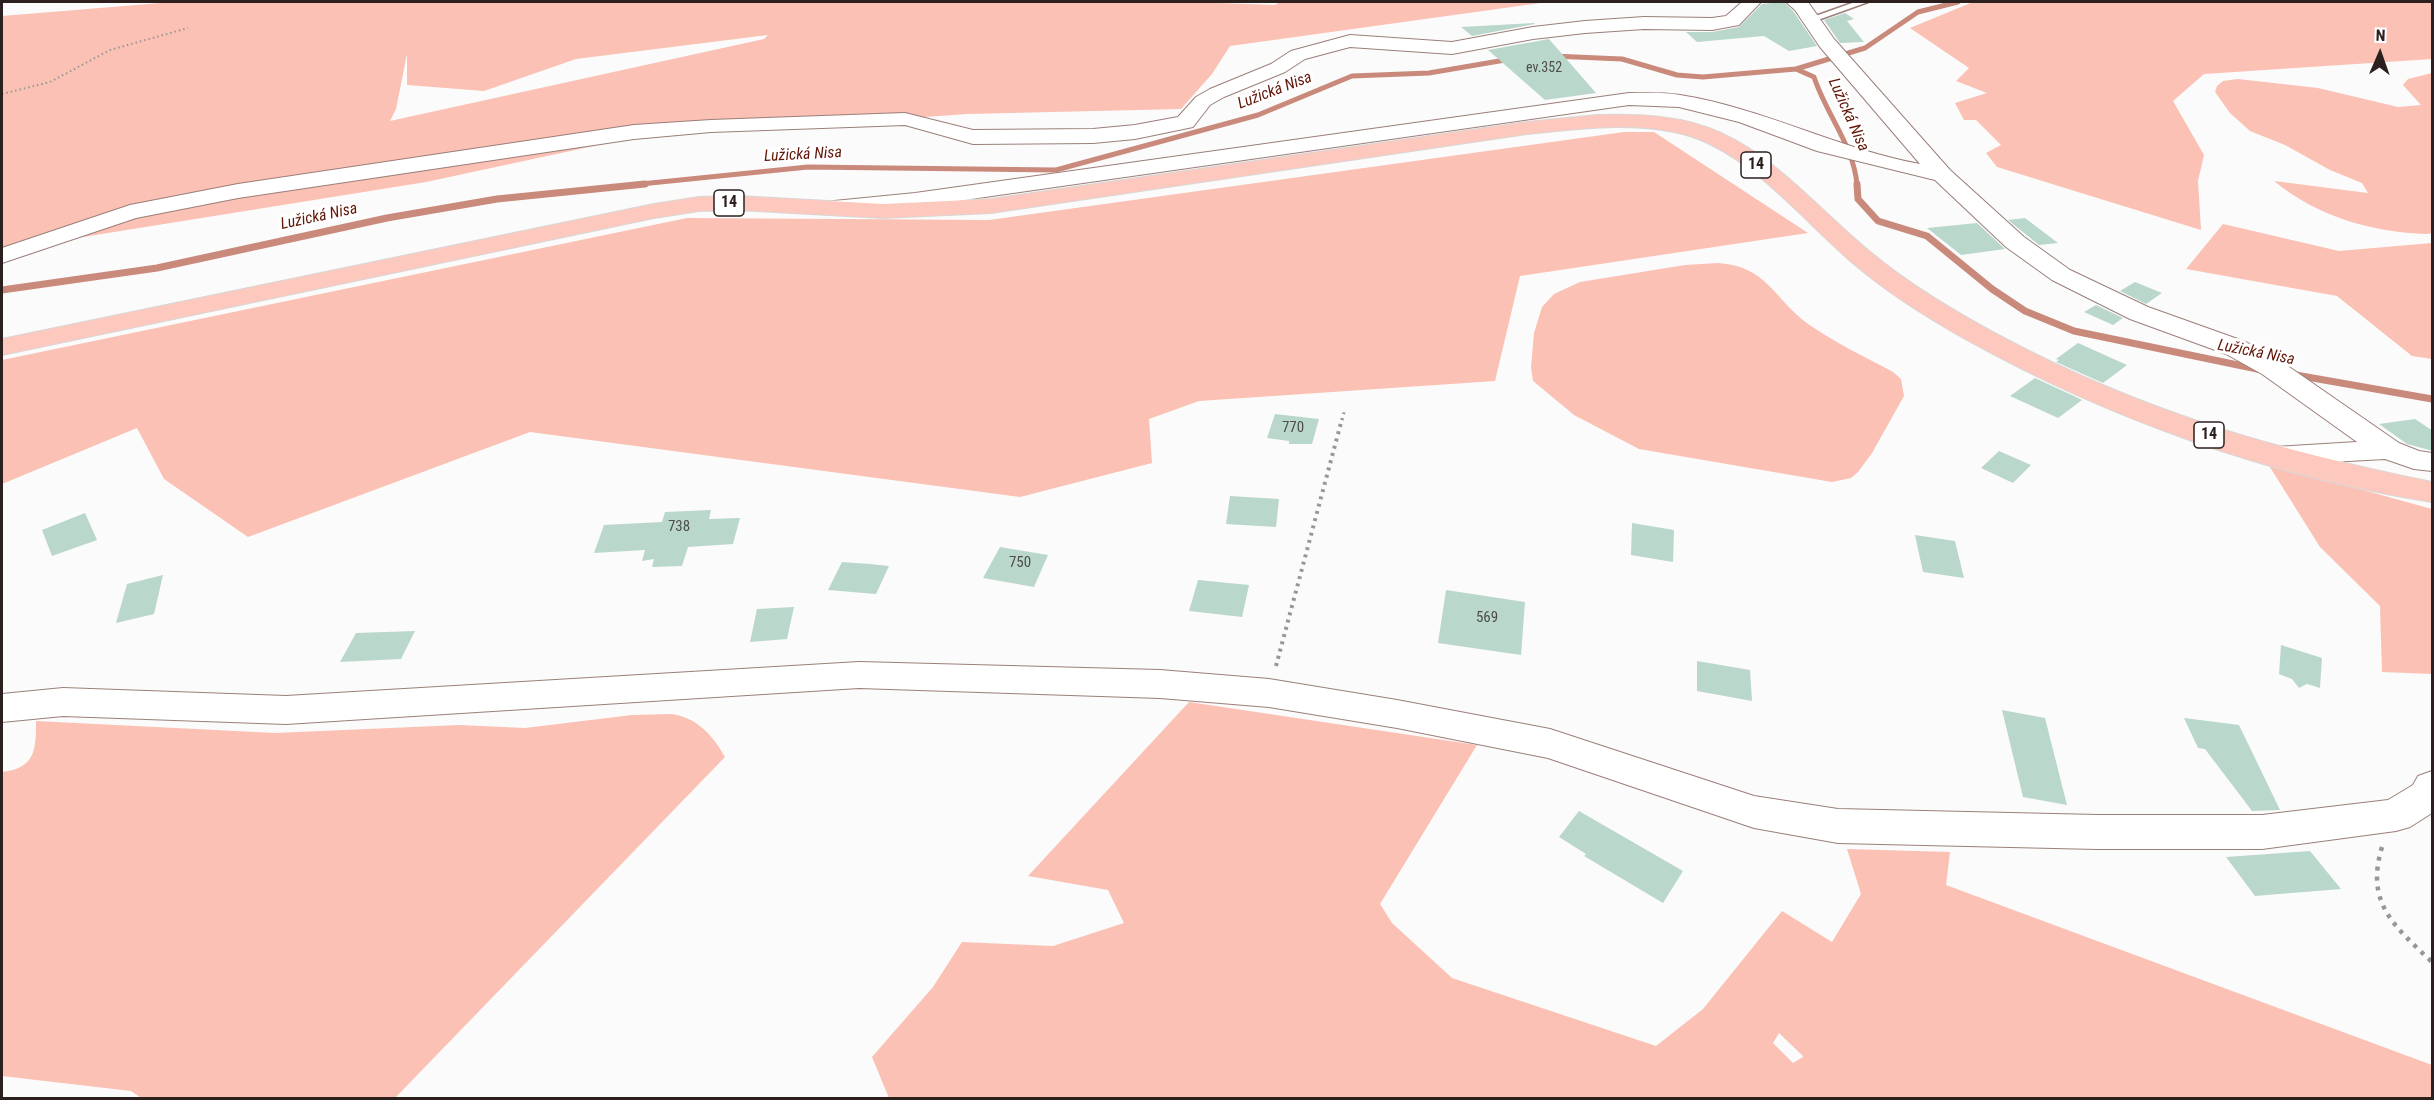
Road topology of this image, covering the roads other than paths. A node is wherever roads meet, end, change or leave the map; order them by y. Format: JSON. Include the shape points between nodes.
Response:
{"nodes":[{"id":1,"x":1752,"y":2,"type":"edge"},
{"id":2,"x":1795,"y":2,"type":"edge"},
{"id":3,"x":1863,"y":2,"type":"edge"},
{"id":4,"x":1812,"y":19,"type":"junction"},
{"id":5,"x":1094,"y":136,"type":"junction"},
{"id":6,"x":1942,"y":175,"type":"junction"},
{"id":7,"x":1026,"y":185,"type":"junction"},
{"id":8,"x":833,"y":208,"type":"junction"},
{"id":9,"x":2,"y":256,"type":"edge"},
{"id":10,"x":2,"y":347,"type":"edge"},
{"id":11,"x":2388,"y":450,"type":"junction"},
{"id":12,"x":2275,"y":456,"type":"junction"},
{"id":13,"x":2433,"y":462,"type":"edge"},
{"id":14,"x":2433,"y":492,"type":"edge"},
{"id":15,"x":2,"y":708,"type":"edge"},
{"id":16,"x":2433,"y":787,"type":"edge"}],
"edges":[{"from":1,"to":5,"type":"street","via":[[1731,21],[1712,24],[1585,27],[1452,48],[1350,41],[1298,55],[1278,68],[1217,93],[1203,101],[1185,122]]},
{"from":2,"to":4,"type":"street"},
{"from":3,"to":4,"type":"lane"},
{"from":4,"to":6,"type":"street","via":[[1841,59]]},
{"from":5,"to":7,"type":"street"},
{"from":5,"to":9,"type":"street","via":[[973,137],[905,118],[634,132],[238,191],[130,212]]},
{"from":6,"to":7,"type":"street","via":[[1826,146],[1746,117],[1679,101],[1629,99]]},
{"from":6,"to":11,"type":"street","via":[[2015,242],[2061,275],[2139,313],[2236,348],[2279,373]]},
{"from":7,"to":8,"type":"street"},
{"from":8,"to":10,"type":"main road","number":"14","via":[[738,203],[654,211]]},
{"from":8,"to":12,"type":"main road","number":"14","via":[[930,210],[991,206],[1527,128],[1605,121],[1666,125],[1711,137],[1746,158],[1867,262],[1959,324],[2014,355],[2100,397]]},
{"from":11,"to":12,"type":"street"},
{"from":11,"to":13,"type":"street"},
{"from":12,"to":14,"type":"main road","number":"14","via":[[2365,480]]},
{"from":15,"to":16,"type":"street","via":[[63,702],[286,710],[859,675],[1160,684],[1269,693],[1550,744],[1754,812],[1838,826],[2262,832],[2396,815],[2427,796]]}]}
